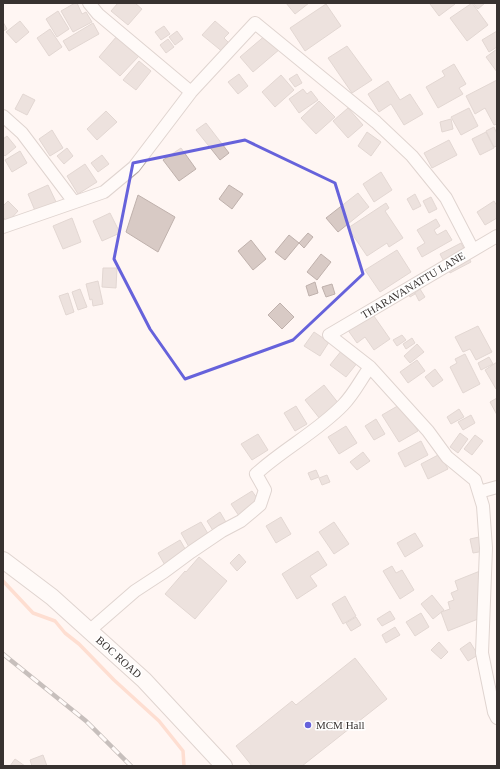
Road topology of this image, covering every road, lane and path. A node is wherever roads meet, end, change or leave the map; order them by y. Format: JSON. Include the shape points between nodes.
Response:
{"nodes":[{"id":1,"x":89,"y":3,"type":"edge"},
{"id":2,"x":191,"y":92,"type":"junction"},
{"id":3,"x":3,"y":116,"type":"edge"},
{"id":4,"x":74,"y":202,"type":"junction"},
{"id":5,"x":3,"y":227,"type":"edge"},
{"id":6,"x":497,"y":236,"type":"edge"},
{"id":7,"x":473,"y":250,"type":"junction"},
{"id":8,"x":370,"y":367,"type":"junction"},
{"id":9,"x":497,"y":487,"type":"edge"},
{"id":10,"x":479,"y":492,"type":"junction"},
{"id":11,"x":3,"y":560,"type":"edge"},
{"id":12,"x":89,"y":631,"type":"junction"},
{"id":13,"x":497,"y":718,"type":"edge"},
{"id":14,"x":224,"y":766,"type":"edge"}],
"edges":[{"from":1,"to":2,"type":"street","via":[[98,14]]},
{"from":2,"to":4,"type":"street","via":[[134,166],[104,192]]},
{"from":2,"to":7,"type":"street","via":[[255,23],[376,122],[412,156],[446,198]]},
{"from":3,"to":4,"type":"street","via":[[22,133]]},
{"from":4,"to":5,"type":"street"},
{"from":6,"to":7,"type":"street","name":"THARAVANATTU LANE"},
{"from":7,"to":8,"type":"street","name":"THARAVANATTU LANE","via":[[329,335]]},
{"from":8,"to":10,"type":"street","via":[[428,431],[447,457],[475,480]]},
{"from":8,"to":12,"type":"street","via":[[344,404],[256,474],[265,490],[260,505],[241,521],[222,531],[135,591]]},
{"from":9,"to":10,"type":"street"},
{"from":10,"to":13,"type":"street","via":[[483,506],[486,548],[482,653]]},
{"from":11,"to":12,"type":"street","name":"BOC ROAD","via":[[52,597]]},
{"from":12,"to":14,"type":"street","name":"BOC ROAD","via":[[144,680]]}]}
